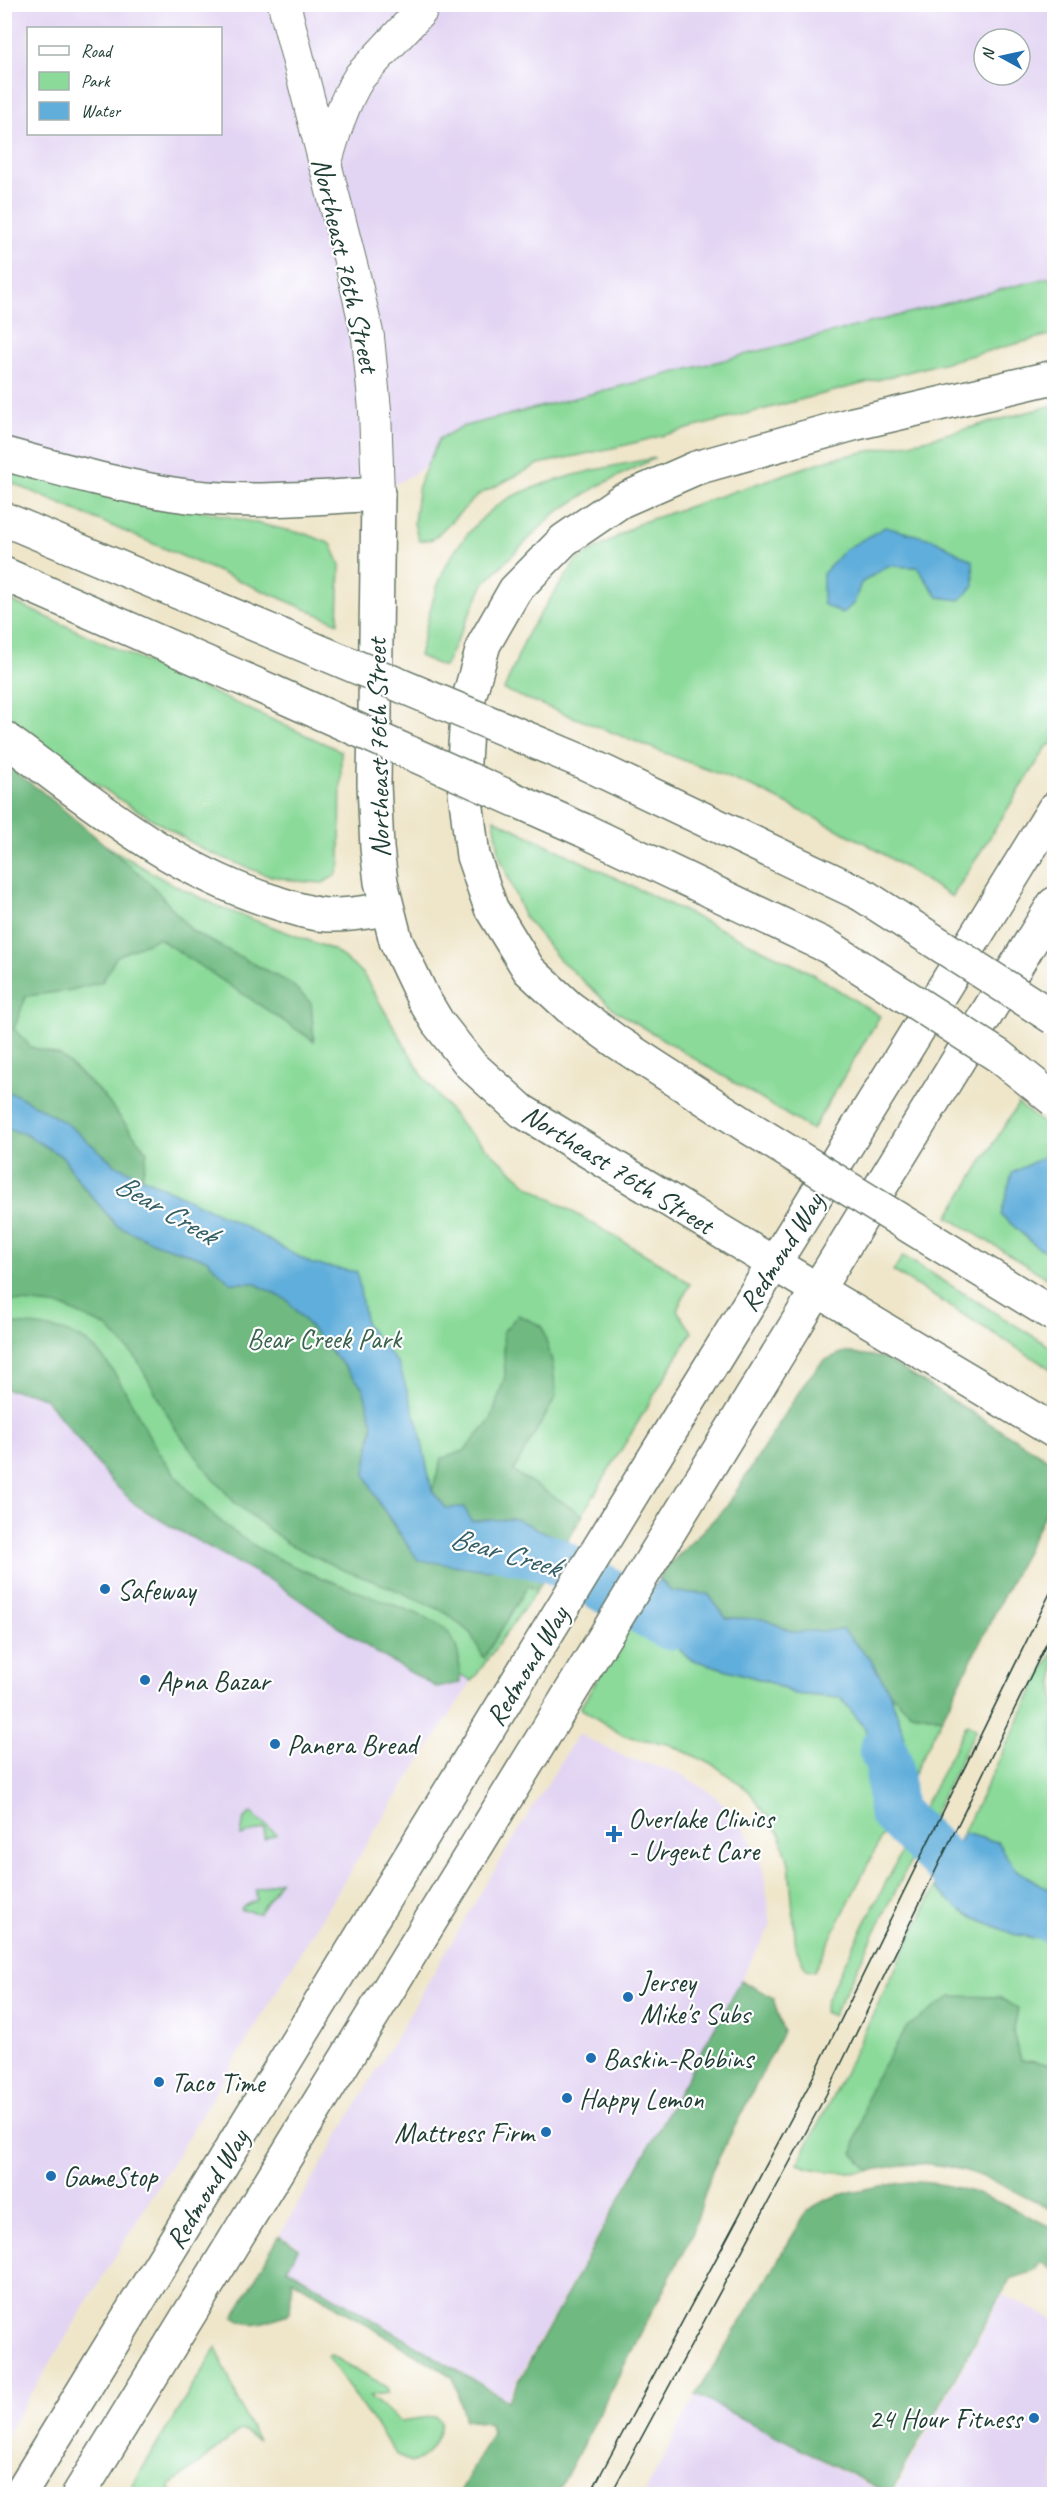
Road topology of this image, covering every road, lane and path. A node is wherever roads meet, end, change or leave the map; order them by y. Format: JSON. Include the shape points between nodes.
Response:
{"nodes":[{"id":1,"x":284,"y":4,"type":"edge"},
{"id":2,"x":421,"y":11,"type":"dead end"},
{"id":3,"x":325,"y":166,"type":"junction"},
{"id":4,"x":1054,"y":377,"type":"edge"},
{"id":5,"x":4,"y":454,"type":"edge"},
{"id":6,"x":378,"y":494,"type":"junction"},
{"id":7,"x":4,"y":519,"type":"edge"},
{"id":8,"x":4,"y":574,"type":"edge"},
{"id":9,"x":4,"y":738,"type":"edge"},
{"id":10,"x":1054,"y":809,"type":"edge"},
{"id":11,"x":1054,"y":904,"type":"edge"},
{"id":12,"x":387,"y":909,"type":"junction"},
{"id":13,"x":1054,"y":1018,"type":"edge"},
{"id":14,"x":1054,"y":1100,"type":"edge"},
{"id":15,"x":774,"y":1264,"type":"junction"},
{"id":16,"x":816,"y":1289,"type":"junction"},
{"id":17,"x":1054,"y":1315,"type":"edge"},
{"id":18,"x":1054,"y":1431,"type":"edge"},
{"id":19,"x":20,"y":2494,"type":"edge"},
{"id":20,"x":79,"y":2494,"type":"edge"}],
"edges":[{"from":1,"to":3,"type":"street","name":"Northeast 76th Street"},
{"from":2,"to":3,"type":"street","via":[[352,89]]},
{"from":3,"to":6,"type":"street","name":"Northeast 76th Street","via":[[368,338]]},
{"from":4,"to":17,"type":"main road","bridge":true,"via":[[853,424],[696,468],[621,501],[564,540],[515,590],[484,644],[468,701],[463,776],[473,856],[491,908],[530,970],[569,1007],[750,1128]]},
{"from":5,"to":6,"type":"main road","via":[[174,494],[256,500]]},
{"from":6,"to":12,"type":"main road","name":"Northeast 76th Street","via":[[375,816]]},
{"from":7,"to":13,"type":"main road","bridge":true,"via":[[583,762],[861,894]]},
{"from":8,"to":14,"type":"main road","bridge":true,"via":[[583,830],[828,947],[999,1056]]},
{"from":9,"to":12,"type":"main road","via":[[158,850],[209,878],[310,912],[340,915]]},
{"from":10,"to":15,"type":"main road","name":"Redmond Way"},
{"from":11,"to":16,"type":"main road","name":"Redmond Way"},
{"from":12,"to":15,"type":"main road","name":"Northeast 76th Street","via":[[396,941],[423,999],[454,1045],[487,1082],[540,1124]]},
{"from":15,"to":16,"type":"main road","name":"Northeast 76th Street"},
{"from":15,"to":19,"type":"main road","name":"Redmond Way"},
{"from":16,"to":18,"type":"main road","name":"Northeast 76th Street"},
{"from":16,"to":20,"type":"main road","name":"Redmond Way"}]}
